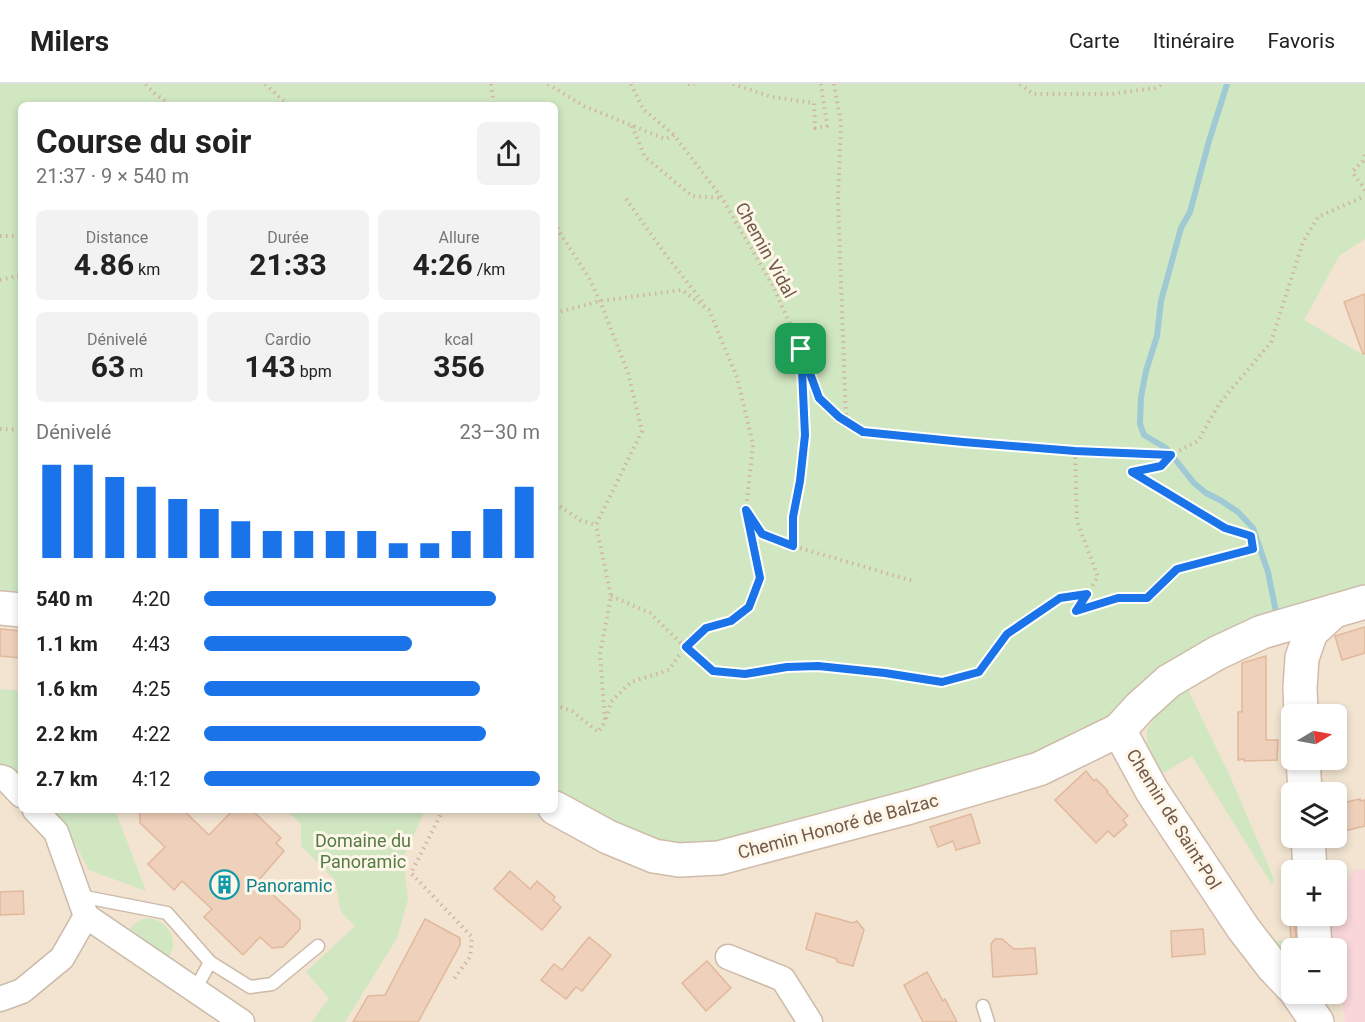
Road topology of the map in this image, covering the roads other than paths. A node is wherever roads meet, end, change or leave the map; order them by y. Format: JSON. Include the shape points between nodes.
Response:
{"nodes":[{"id":1,"x":1365,"y":602,"type":"edge"},
{"id":2,"x":0,"y":608,"type":"edge"},
{"id":3,"x":18,"y":610,"type":"edge"},
{"id":4,"x":1325,"y":614,"type":"junction"},
{"id":5,"x":1301,"y":704,"type":"edge"},
{"id":6,"x":1130,"y":718,"type":"junction"},
{"id":7,"x":0,"y":777,"type":"edge"},
{"id":8,"x":18,"y":792,"type":"edge"},
{"id":9,"x":558,"y":810,"type":"edge"},
{"id":10,"x":38,"y":813,"type":"edge"},
{"id":11,"x":83,"y":906,"type":"junction"},
{"id":12,"x":318,"y":946,"type":"dead end"},
{"id":13,"x":728,"y":957,"type":"dead end"},
{"id":14,"x":210,"y":962,"type":"junction"},
{"id":15,"x":195,"y":990,"type":"junction"},
{"id":16,"x":0,"y":999,"type":"edge"},
{"id":17,"x":1312,"y":1005,"type":"edge"},
{"id":18,"x":983,"y":1006,"type":"dead end"},
{"id":19,"x":243,"y":1022,"type":"edge"},
{"id":20,"x":810,"y":1022,"type":"edge"},
{"id":21,"x":988,"y":1022,"type":"edge"}],
"edges":[{"from":1,"to":4,"type":"main road"},
{"from":2,"to":3,"type":"main road"},
{"from":4,"to":5,"type":"main road","via":[[1311,632],[1302,658]]},
{"from":4,"to":6,"type":"main road","via":[[1262,632],[1217,652],[1169,681]]},
{"from":6,"to":9,"type":"main road","name":"Chemin Honoré de Balzac","via":[[1039,769],[719,858],[679,860],[654,856]]},
{"from":6,"to":17,"type":"main road","name":"Chemin de Saint-Pol","via":[[1152,791],[1243,928],[1273,967]]},
{"from":7,"to":8,"type":"street"},
{"from":10,"to":11,"type":"street","via":[[56,832]]},
{"from":11,"to":14,"type":"lane","via":[[167,913]]},
{"from":11,"to":15,"type":"street"},
{"from":11,"to":16,"type":"street","via":[[62,958],[22,991]]},
{"from":12,"to":14,"type":"lane","via":[[272,984],[250,987]]},
{"from":13,"to":20,"type":"street","via":[[783,979]]},
{"from":14,"to":15,"type":"lane"},
{"from":15,"to":19,"type":"street"},
{"from":18,"to":21,"type":"lane"}]}
